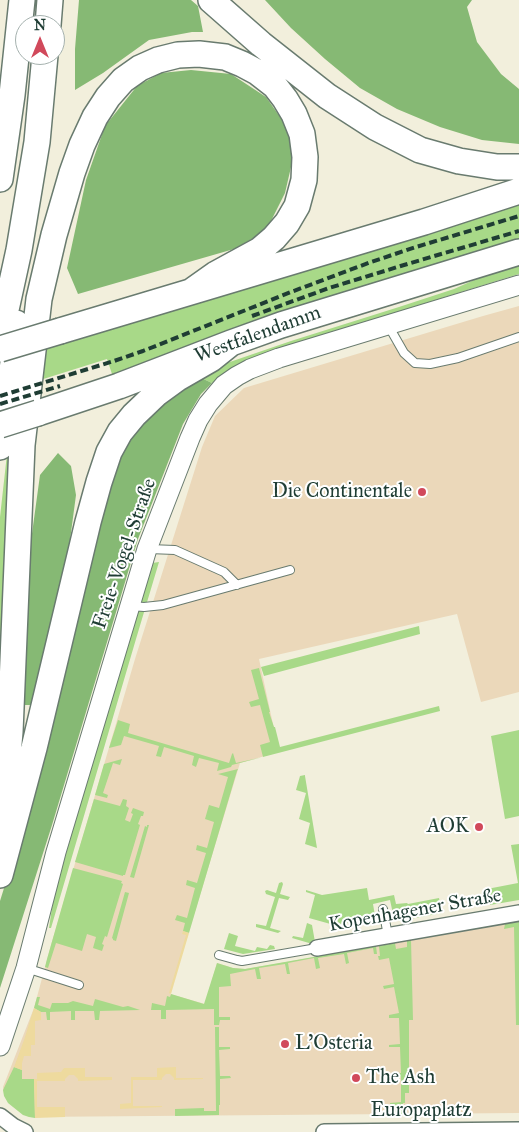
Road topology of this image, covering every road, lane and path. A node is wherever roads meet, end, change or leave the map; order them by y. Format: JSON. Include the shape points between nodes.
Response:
{"nodes":[{"id":1,"x":22,"y":0,"type":"edge"},
{"id":2,"x":50,"y":0,"type":"edge"},
{"id":3,"x":211,"y":0,"type":"edge"},
{"id":4,"x":233,"y":0,"type":"edge"},
{"id":5,"x":49,"y":15,"type":"edge"},
{"id":6,"x":44,"y":65,"type":"edge"},
{"id":7,"x":298,"y":73,"type":"junction"},
{"id":8,"x":519,"y":167,"type":"edge"},
{"id":9,"x":0,"y":179,"type":"edge"},
{"id":10,"x":519,"y":191,"type":"edge"},
{"id":11,"x":19,"y":250,"type":"junction"},
{"id":12,"x":519,"y":252,"type":"edge"},
{"id":13,"x":519,"y":285,"type":"edge"},
{"id":14,"x":192,"y":291,"type":"junction"},
{"id":15,"x":388,"y":325,"type":"junction"},
{"id":16,"x":0,"y":337,"type":"edge"},
{"id":17,"x":519,"y":337,"type":"edge"},
{"id":18,"x":231,"y":343,"type":"junction"},
{"id":19,"x":0,"y":349,"type":"edge"},
{"id":20,"x":0,"y":425,"type":"edge"},
{"id":21,"x":0,"y":447,"type":"edge"},
{"id":22,"x":147,"y":549,"type":"junction"},
{"id":23,"x":290,"y":570,"type":"dead end"},
{"id":24,"x":237,"y":585,"type":"junction"},
{"id":25,"x":130,"y":606,"type":"junction"},
{"id":26,"x":0,"y":836,"type":"edge"},
{"id":27,"x":0,"y":875,"type":"edge"},
{"id":28,"x":383,"y":909,"type":"dead end"},
{"id":29,"x":519,"y":913,"type":"edge"},
{"id":30,"x":388,"y":936,"type":"junction"},
{"id":31,"x":317,"y":948,"type":"joint"},
{"id":32,"x":219,"y":955,"type":"dead end"},
{"id":33,"x":26,"y":968,"type":"junction"},
{"id":34,"x":79,"y":985,"type":"dead end"},
{"id":35,"x":0,"y":1046,"type":"edge"},
{"id":36,"x":0,"y":1116,"type":"edge"},
{"id":37,"x":519,"y":1130,"type":"edge"},
{"id":38,"x":25,"y":1132,"type":"edge"},
{"id":39,"x":324,"y":1132,"type":"edge"}],
"edges":[{"from":1,"to":9,"type":"highway"},
{"from":2,"to":5,"type":"highway"},
{"from":3,"to":7,"type":"highway"},
{"from":4,"to":7,"type":"highway"},
{"from":6,"to":11,"type":"highway","via":[[37,142]]},
{"from":7,"to":8,"type":"highway","via":[[375,127],[420,150],[459,161]]},
{"from":10,"to":14,"type":"highway"},
{"from":11,"to":16,"type":"highway"},
{"from":11,"to":21,"type":"highway","via":[[23,276]]},
{"from":12,"to":18,"type":"highway","name":"Westfalendamm"},
{"from":13,"to":15,"type":"street","name":"Freie-Vogel-Straße"},
{"from":14,"to":19,"type":"highway","bridge":true},
{"from":14,"to":26,"type":"highway","via":[[260,250],[288,223],[300,197],[305,157],[302,134],[294,114],[275,86],[242,64],[199,54],[178,55],[148,64],[123,80],[108,97],[82,144],[54,235],[39,299],[22,445],[10,732]]},
{"from":15,"to":17,"type":"lane","via":[[404,353],[415,362],[430,364]]},
{"from":15,"to":22,"type":"street","name":"Freie-Vogel-Straße","via":[[250,369],[219,390],[198,420]]},
{"from":18,"to":20,"type":"highway","name":"Westfalendamm","bridge":true,"via":[[119,386]]},
{"from":18,"to":27,"type":"highway","via":[[156,394],[120,432],[109,452],[90,514],[37,739]]},
{"from":22,"to":24,"type":"lane","via":[[175,550],[224,572]]},
{"from":22,"to":25,"type":"street","name":"Freie-Vogel-Straße"},
{"from":23,"to":24,"type":"lane"},
{"from":24,"to":25,"type":"lane","via":[[163,605]]},
{"from":25,"to":33,"type":"street","name":"Freie-Vogel-Straße","via":[[56,852]]},
{"from":28,"to":30,"type":"lane"},
{"from":29,"to":30,"type":"street","name":"Kopenhagener Straße"},
{"from":30,"to":31,"type":"street","name":"Kopenhagener Straße"},
{"from":31,"to":32,"type":"lane","via":[[242,960]]},
{"from":33,"to":34,"type":"lane"},
{"from":33,"to":35,"type":"street","name":"Freie-Vogel-Straße"},
{"from":36,"to":38,"type":"street"},
{"from":37,"to":39,"type":"street","name":"Europaplatz"}]}
